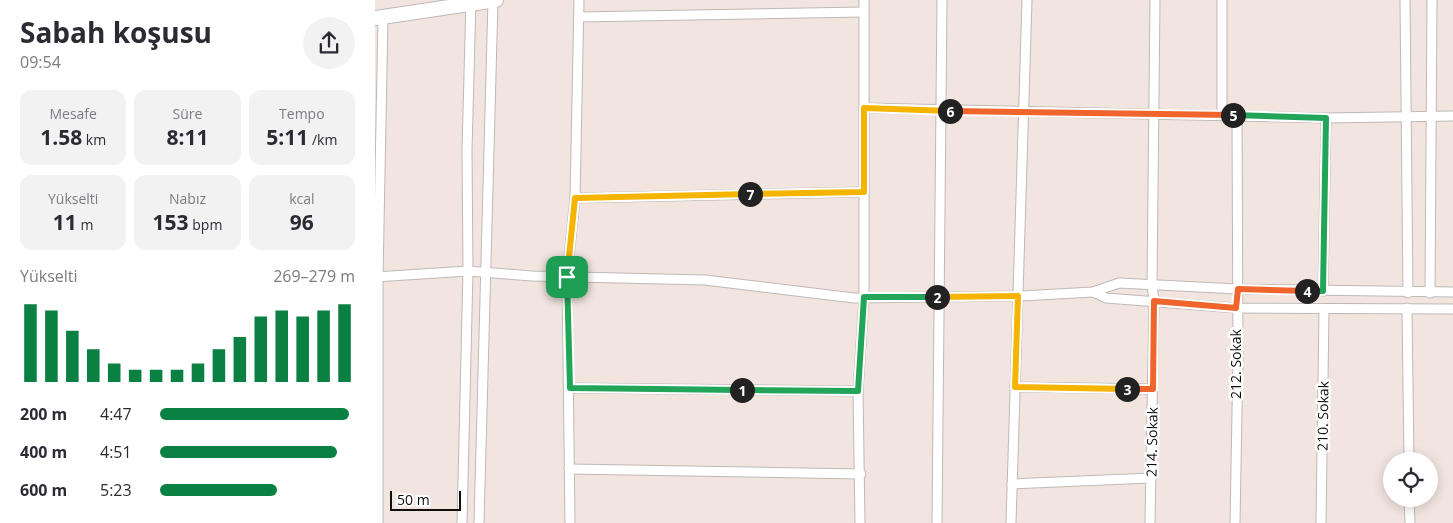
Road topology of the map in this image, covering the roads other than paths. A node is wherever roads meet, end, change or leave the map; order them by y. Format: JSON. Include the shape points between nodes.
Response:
{"nodes":[{"id":1,"x":494,"y":0,"type":"edge"},
{"id":2,"x":579,"y":0,"type":"edge"},
{"id":3,"x":864,"y":0,"type":"edge"},
{"id":4,"x":942,"y":0,"type":"edge"},
{"id":5,"x":1027,"y":0,"type":"edge"},
{"id":6,"x":1155,"y":0,"type":"edge"},
{"id":7,"x":1222,"y":0,"type":"edge"},
{"id":8,"x":1405,"y":0,"type":"edge"},
{"id":9,"x":1431,"y":0,"type":"edge"},
{"id":10,"x":472,"y":2,"type":"edge"},
{"id":11,"x":864,"y":12,"type":"junction"},
{"id":12,"x":379,"y":17,"type":"edge"},
{"id":13,"x":579,"y":17,"type":"junction"},
{"id":14,"x":864,"y":108,"type":"junction"},
{"id":15,"x":941,"y":111,"type":"junction"},
{"id":16,"x":1023,"y":112,"type":"junction"},
{"id":17,"x":1154,"y":113,"type":"junction"},
{"id":18,"x":1222,"y":115,"type":"junction"},
{"id":19,"x":1237,"y":115,"type":"junction"},
{"id":20,"x":1430,"y":116,"type":"junction"},
{"id":21,"x":1453,"y":116,"type":"edge"},
{"id":22,"x":1407,"y":117,"type":"junction"},
{"id":23,"x":1326,"y":118,"type":"junction"},
{"id":24,"x":864,"y":192,"type":"junction"},
{"id":25,"x":575,"y":198,"type":"junction"},
{"id":26,"x":468,"y":271,"type":"junction"},
{"id":27,"x":486,"y":273,"type":"junction"},
{"id":28,"x":377,"y":277,"type":"edge"},
{"id":29,"x":567,"y":277,"type":"junction"},
{"id":30,"x":1152,"y":285,"type":"junction"},
{"id":31,"x":1238,"y":289,"type":"junction"},
{"id":32,"x":1323,"y":291,"type":"junction"},
{"id":33,"x":1093,"y":292,"type":"junction"},
{"id":34,"x":1453,"y":292,"type":"edge"},
{"id":35,"x":1408,"y":293,"type":"junction"},
{"id":36,"x":1430,"y":293,"type":"junction"},
{"id":37,"x":1018,"y":296,"type":"junction"},
{"id":38,"x":864,"y":297,"type":"junction"},
{"id":39,"x":940,"y":297,"type":"junction"},
{"id":40,"x":1154,"y":301,"type":"junction"},
{"id":41,"x":1236,"y":308,"type":"junction"},
{"id":42,"x":1407,"y":308,"type":"junction"},
{"id":43,"x":1324,"y":310,"type":"junction"},
{"id":44,"x":1453,"y":310,"type":"edge"},
{"id":45,"x":1015,"y":387,"type":"junction"},
{"id":46,"x":570,"y":388,"type":"junction"},
{"id":47,"x":1153,"y":389,"type":"junction"},
{"id":48,"x":858,"y":391,"type":"junction"},
{"id":49,"x":1409,"y":452,"type":"edge"},
{"id":50,"x":569,"y":469,"type":"junction"},
{"id":51,"x":861,"y":474,"type":"junction"},
{"id":52,"x":1151,"y":478,"type":"junction"},
{"id":53,"x":1012,"y":484,"type":"junction"},
{"id":54,"x":1409,"y":507,"type":"edge"},
{"id":55,"x":378,"y":523,"type":"edge"},
{"id":56,"x":462,"y":523,"type":"edge"},
{"id":57,"x":479,"y":523,"type":"edge"},
{"id":58,"x":570,"y":523,"type":"edge"},
{"id":59,"x":860,"y":523,"type":"edge"},
{"id":60,"x":937,"y":523,"type":"edge"},
{"id":61,"x":1011,"y":523,"type":"edge"},
{"id":62,"x":1150,"y":523,"type":"edge"},
{"id":63,"x":1235,"y":523,"type":"edge"},
{"id":64,"x":1321,"y":523,"type":"edge"},
{"id":65,"x":1409,"y":523,"type":"edge"}],
"edges":[{"from":1,"to":10,"type":"main road"},
{"from":1,"to":27,"type":"street"},
{"from":2,"to":13,"type":"street"},
{"from":3,"to":11,"type":"street"},
{"from":4,"to":15,"type":"street"},
{"from":5,"to":16,"type":"street"},
{"from":6,"to":17,"type":"street"},
{"from":7,"to":18,"type":"street"},
{"from":8,"to":22,"type":"street"},
{"from":9,"to":20,"type":"street"},
{"from":10,"to":12,"type":"main road"},
{"from":10,"to":26,"type":"street","via":[[467,150]]},
{"from":11,"to":13,"type":"street"},
{"from":11,"to":14,"type":"street"},
{"from":12,"to":28,"type":"street"},
{"from":13,"to":25,"type":"street"},
{"from":14,"to":15,"type":"street"},
{"from":14,"to":24,"type":"street"},
{"from":15,"to":16,"type":"street"},
{"from":15,"to":39,"type":"street"},
{"from":16,"to":17,"type":"street"},
{"from":16,"to":37,"type":"street"},
{"from":17,"to":18,"type":"street"},
{"from":17,"to":30,"type":"street"},
{"from":18,"to":19,"type":"street"},
{"from":19,"to":23,"type":"street"},
{"from":19,"to":31,"type":"street","name":"212. Sokak"},
{"from":20,"to":21,"type":"street"},
{"from":20,"to":22,"type":"street"},
{"from":20,"to":36,"type":"street"},
{"from":22,"to":23,"type":"street"},
{"from":22,"to":35,"type":"street"},
{"from":23,"to":32,"type":"street"},
{"from":24,"to":25,"type":"street"},
{"from":24,"to":38,"type":"street"},
{"from":25,"to":29,"type":"street"},
{"from":26,"to":27,"type":"street"},
{"from":26,"to":28,"type":"street"},
{"from":26,"to":56,"type":"street"},
{"from":27,"to":29,"type":"street"},
{"from":27,"to":57,"type":"street"},
{"from":28,"to":55,"type":"street"},
{"from":29,"to":38,"type":"street","via":[[705,280]]},
{"from":29,"to":46,"type":"street"},
{"from":30,"to":31,"type":"street"},
{"from":30,"to":33,"type":"street","via":[[1119,283]]},
{"from":30,"to":40,"type":"street","name":"214. Sokak"},
{"from":31,"to":32,"type":"street"},
{"from":31,"to":41,"type":"street","name":"212. Sokak"},
{"from":32,"to":35,"type":"street"},
{"from":33,"to":37,"type":"street"},
{"from":33,"to":40,"type":"street","via":[[1105,298]]},
{"from":34,"to":36,"type":"street"},
{"from":35,"to":36,"type":"street"},
{"from":37,"to":39,"type":"street"},
{"from":37,"to":45,"type":"street"},
{"from":38,"to":39,"type":"street"},
{"from":38,"to":48,"type":"street"},
{"from":39,"to":60,"type":"street"},
{"from":40,"to":41,"type":"street"},
{"from":40,"to":47,"type":"street","name":"214. Sokak"},
{"from":41,"to":43,"type":"street"},
{"from":41,"to":63,"type":"street","name":"212. Sokak"},
{"from":42,"to":43,"type":"street"},
{"from":42,"to":44,"type":"street"},
{"from":42,"to":49,"type":"street"},
{"from":43,"to":64,"type":"street","name":"210. Sokak"},
{"from":45,"to":47,"type":"street"},
{"from":45,"to":53,"type":"street"},
{"from":46,"to":48,"type":"street"},
{"from":46,"to":50,"type":"street"},
{"from":47,"to":52,"type":"street","name":"214. Sokak"},
{"from":48,"to":51,"type":"street"},
{"from":50,"to":51,"type":"street"},
{"from":50,"to":58,"type":"street"},
{"from":51,"to":59,"type":"street"},
{"from":52,"to":53,"type":"street"},
{"from":52,"to":62,"type":"street","name":"214. Sokak"},
{"from":53,"to":61,"type":"street"},
{"from":54,"to":65,"type":"street"}]}
